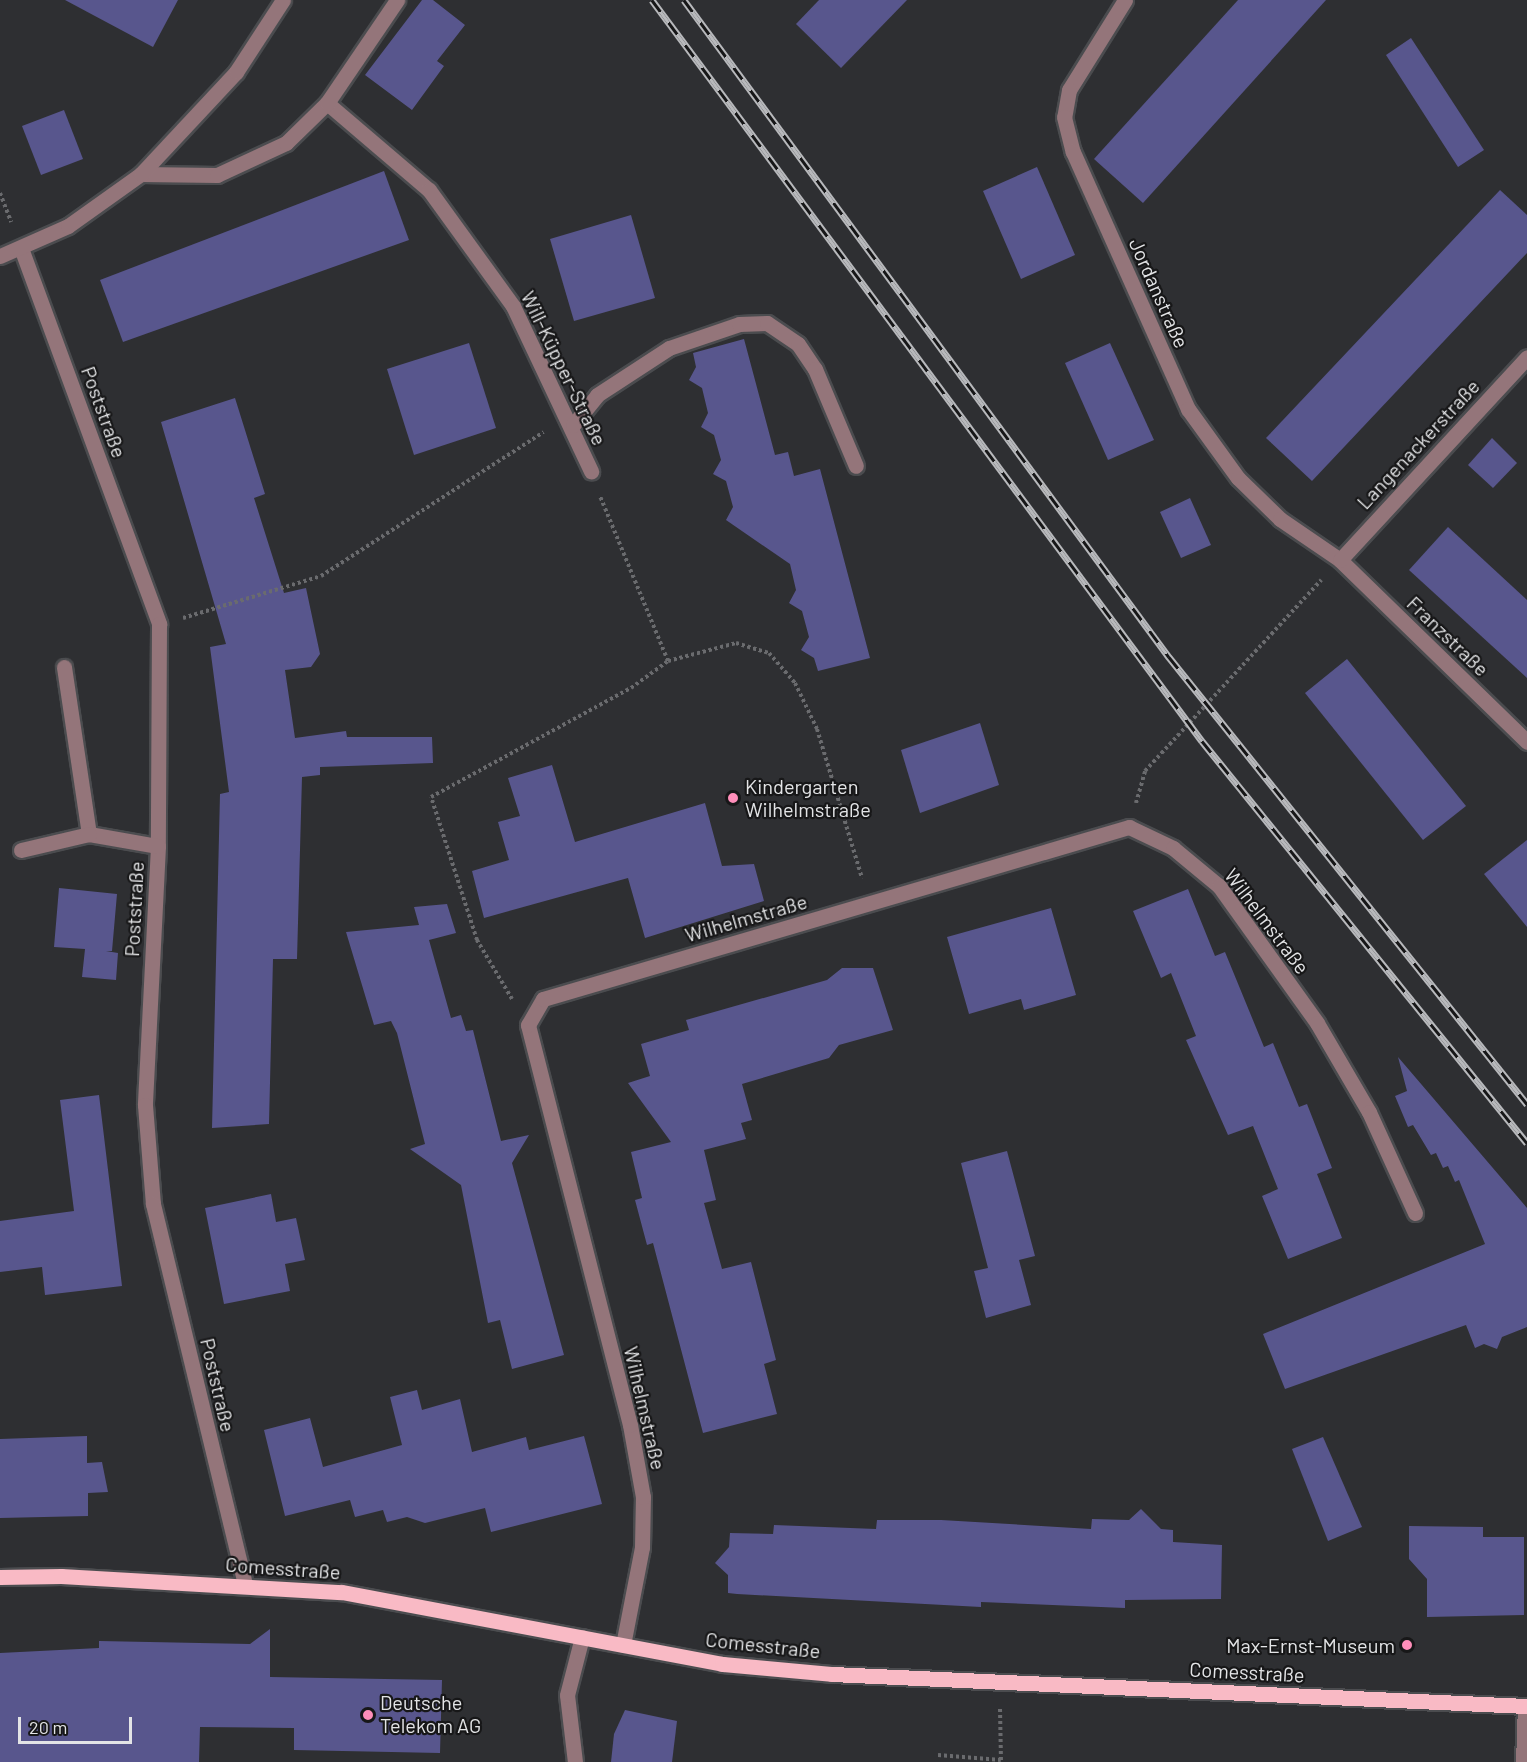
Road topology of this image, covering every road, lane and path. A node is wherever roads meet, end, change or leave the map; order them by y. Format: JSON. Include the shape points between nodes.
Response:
{"nodes":[{"id":1,"x":283,"y":0,"type":"edge"},
{"id":2,"x":397,"y":0,"type":"edge"},
{"id":3,"x":1125,"y":0,"type":"edge"},
{"id":4,"x":327,"y":103,"type":"junction"},
{"id":5,"x":141,"y":174,"type":"junction"},
{"id":6,"x":21,"y":248,"type":"junction"},
{"id":7,"x":0,"y":256,"type":"edge"},
{"id":8,"x":1527,"y":357,"type":"edge"},
{"id":9,"x":571,"y":421,"type":"junction"},
{"id":10,"x":856,"y":466,"type":"dead end"},
{"id":11,"x":591,"y":471,"type":"joint"},
{"id":12,"x":1340,"y":560,"type":"junction"},
{"id":13,"x":159,"y":624,"type":"junction"},
{"id":14,"x":668,"y":662,"type":"junction"},
{"id":15,"x":64,"y":667,"type":"dead end"},
{"id":16,"x":1527,"y":742,"type":"edge"},
{"id":17,"x":1129,"y":827,"type":"junction"},
{"id":18,"x":90,"y":834,"type":"junction"},
{"id":19,"x":158,"y":846,"type":"junction"},
{"id":20,"x":21,"y":850,"type":"dead end"},
{"id":21,"x":870,"y":905,"type":"junction"},
{"id":22,"x":528,"y":1025,"type":"junction"},
{"id":23,"x":1415,"y":1213,"type":"dead end"},
{"id":24,"x":0,"y":1577,"type":"edge"},
{"id":25,"x":245,"y":1585,"type":"junction"},
{"id":26,"x":582,"y":1637,"type":"junction"},
{"id":27,"x":623,"y":1645,"type":"junction"},
{"id":28,"x":1001,"y":1681,"type":"junction"},
{"id":29,"x":1526,"y":1706,"type":"edge"},
{"id":30,"x":938,"y":1755,"type":"dead end"},
{"id":31,"x":1001,"y":1761,"type":"edge"},
{"id":32,"x":574,"y":1762,"type":"edge"},
{"id":33,"x":1523,"y":1762,"type":"edge"}],
"edges":[{"from":1,"to":5,"type":"street","via":[[230,80]]},
{"from":2,"to":4,"type":"street"},
{"from":3,"to":12,"type":"street","name":"Jordanstraße","via":[[1069,90],[1064,117],[1073,152],[1188,409],[1238,478],[1280,519]]},
{"from":4,"to":5,"type":"street","via":[[286,143],[250,164],[205,176]]},
{"from":4,"to":9,"type":"street","name":"Will-Küpper-Straße","via":[[429,190],[513,306]]},
{"from":5,"to":6,"type":"street","via":[[68,226]]},
{"from":6,"to":7,"type":"street"},
{"from":6,"to":13,"type":"street","name":"Poststraße"},
{"from":8,"to":12,"type":"street","name":"Langenackerstraße"},
{"from":9,"to":10,"type":"street","via":[[597,395],[669,348],[739,324],[767,323],[798,344],[815,369]]},
{"from":9,"to":11,"type":"street","name":"Will-Küpper-Straße"},
{"from":9,"to":13,"type":"path","via":[[321,576]]},
{"from":11,"to":14,"type":"path"},
{"from":12,"to":16,"type":"street","name":"Franzstraße"},
{"from":12,"to":17,"type":"path","via":[[1145,771]]},
{"from":13,"to":19,"type":"street","name":"Poststraße"},
{"from":14,"to":21,"type":"path","via":[[736,643],[769,653],[795,683],[828,761]]},
{"from":14,"to":22,"type":"path","via":[[631,688],[431,797],[477,940]]},
{"from":15,"to":18,"type":"street"},
{"from":17,"to":21,"type":"street","name":"Wilhelmstraße"},
{"from":17,"to":23,"type":"street","name":"Wilhelmstraße","via":[[1173,848],[1219,886],[1317,1023],[1369,1113]]},
{"from":18,"to":19,"type":"street"},
{"from":18,"to":20,"type":"street"},
{"from":19,"to":25,"type":"street","name":"Poststraße","via":[[145,1105],[153,1204]]},
{"from":21,"to":22,"type":"street","name":"Wilhelmstraße","via":[[586,983],[543,999]]},
{"from":22,"to":27,"type":"street","name":"Wilhelmstraße","via":[[630,1425],[643,1497],[642,1547]]},
{"from":24,"to":25,"type":"main road","name":"Comesstraße"},
{"from":25,"to":26,"type":"main road","name":"Comesstraße","via":[[342,1592]]},
{"from":26,"to":27,"type":"main road","name":"Comesstraße"},
{"from":26,"to":32,"type":"street","via":[[567,1695]]},
{"from":27,"to":28,"type":"main road","name":"Comesstraße","via":[[722,1664]]},
{"from":28,"to":29,"type":"main road","name":"Comesstraße"},
{"from":28,"to":31,"type":"path"},
{"from":29,"to":33,"type":"street"},
{"from":30,"to":31,"type":"path"}]}
